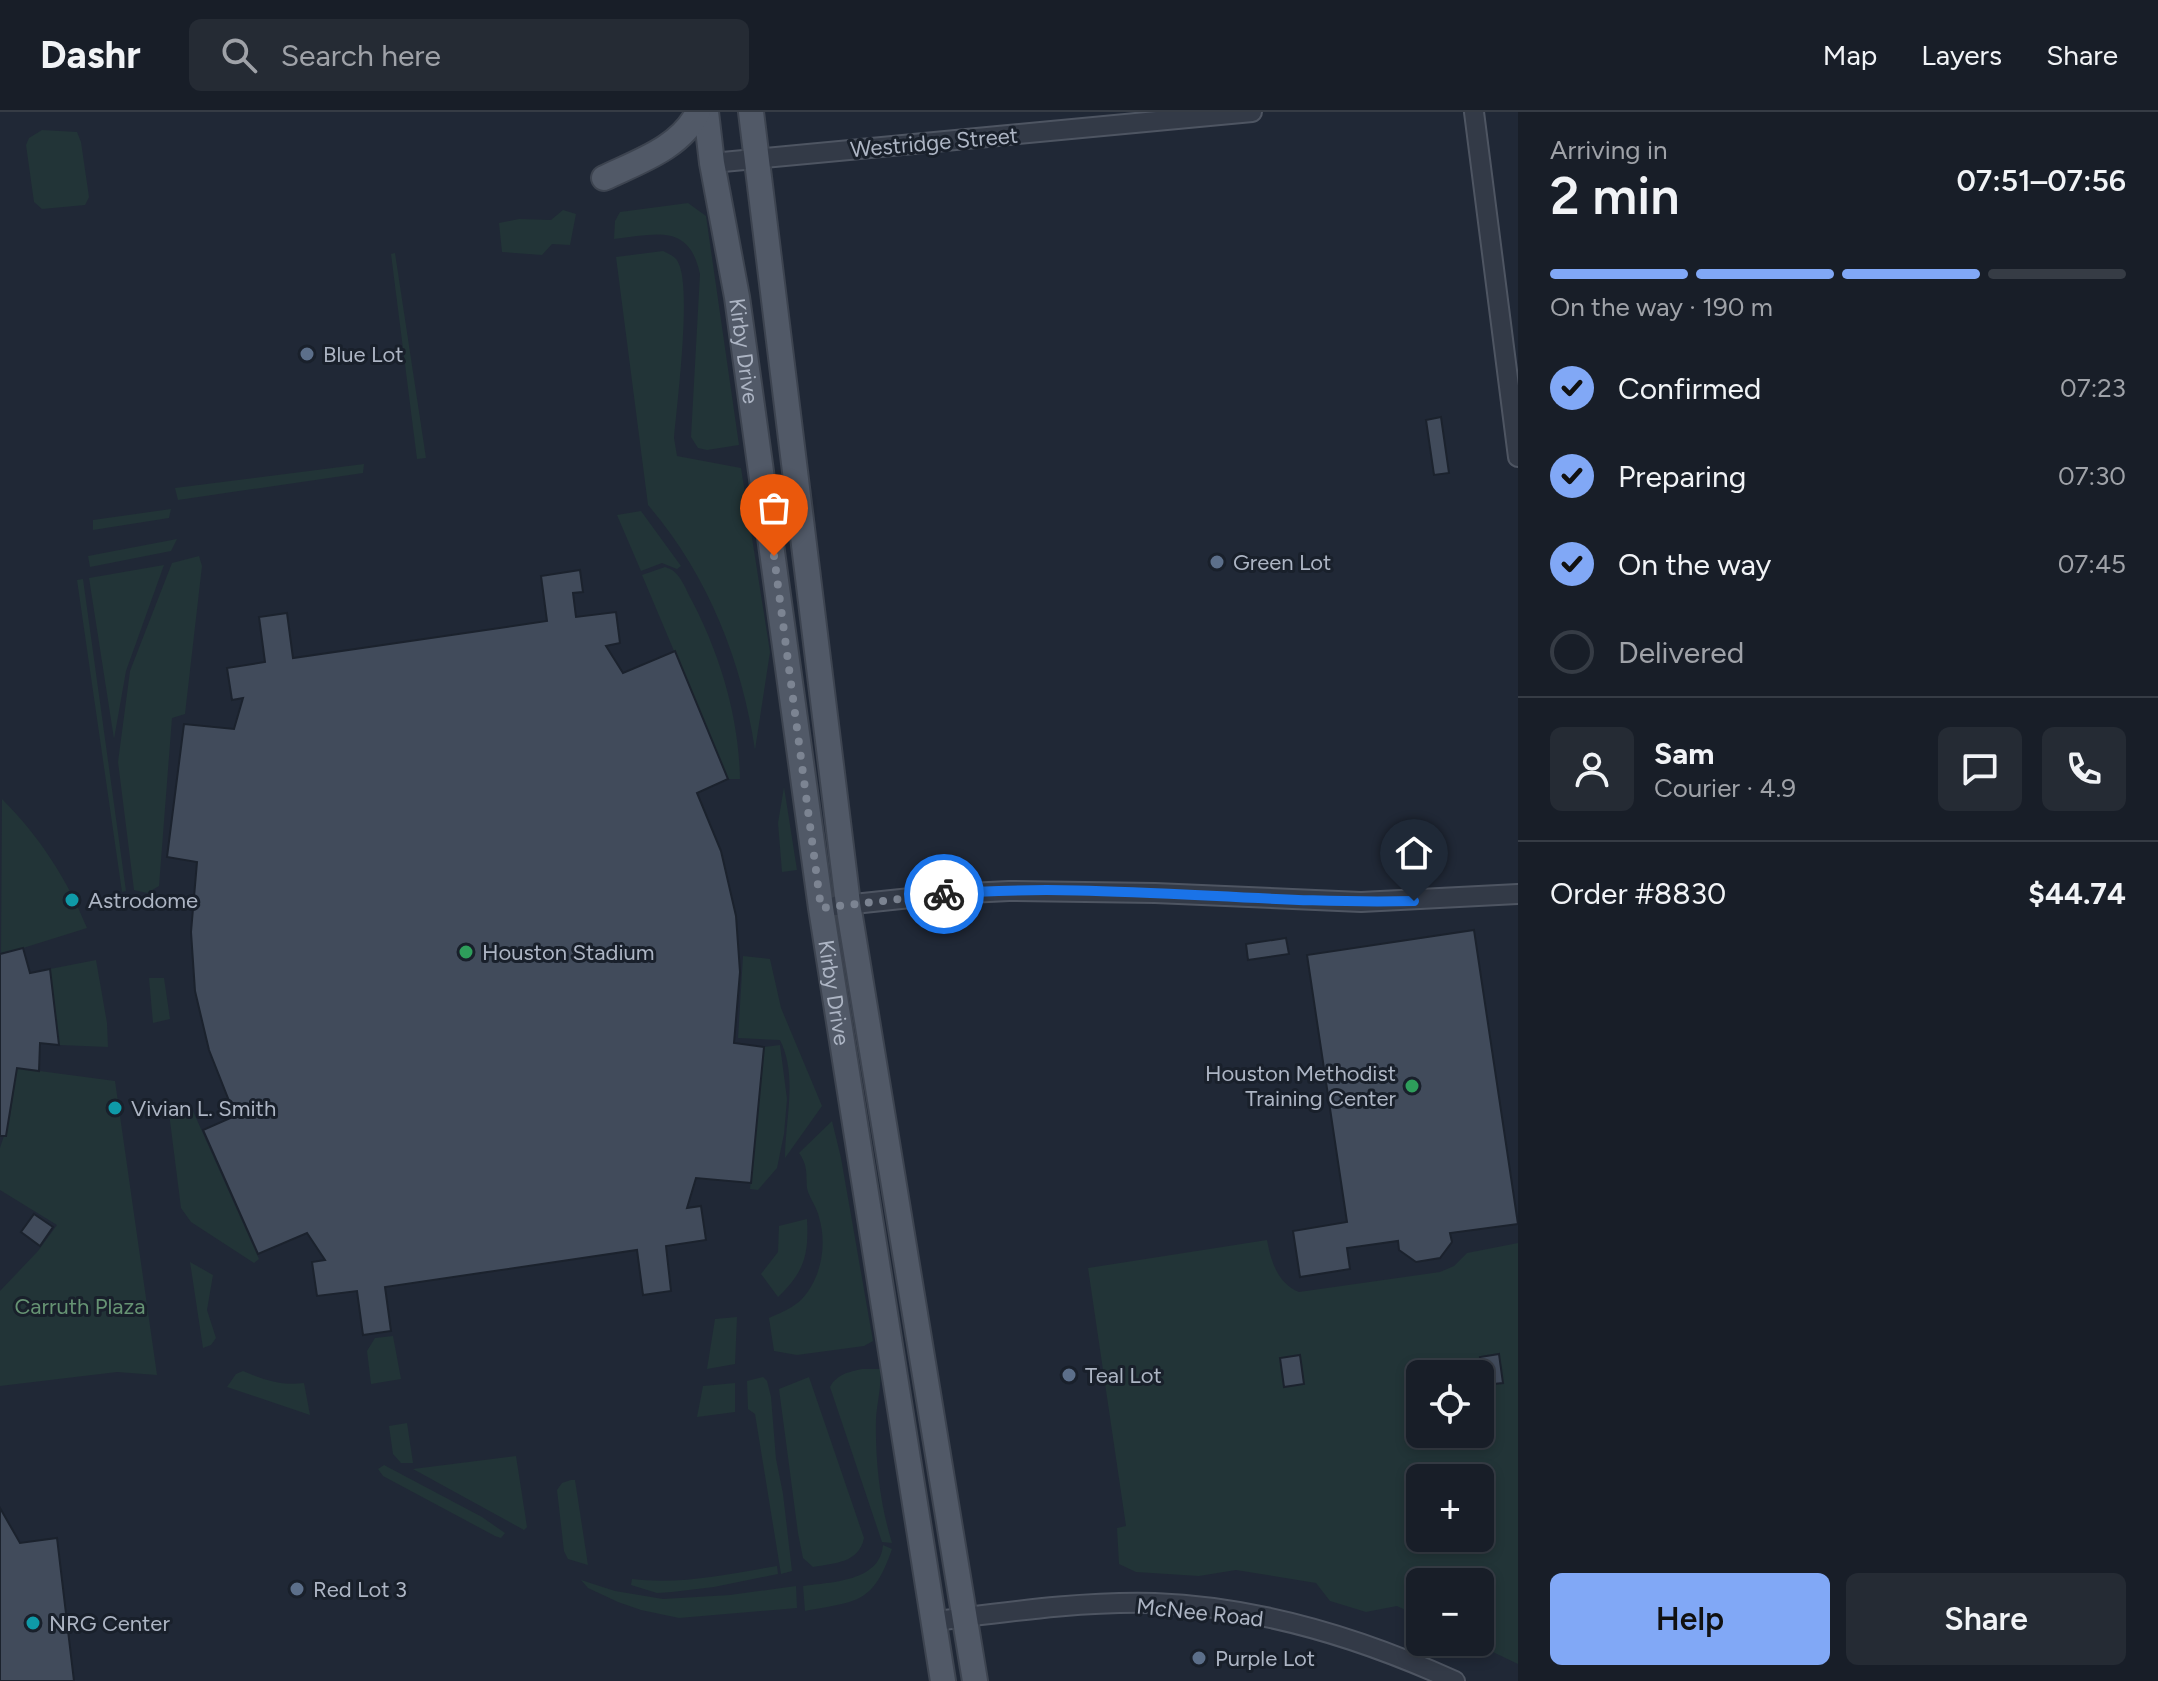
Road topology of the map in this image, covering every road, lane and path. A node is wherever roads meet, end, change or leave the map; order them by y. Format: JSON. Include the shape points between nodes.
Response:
{"nodes":[{"id":1,"x":698,"y":112,"type":"edge"},
{"id":2,"x":706,"y":112,"type":"edge"},
{"id":3,"x":751,"y":112,"type":"edge"},
{"id":4,"x":1252,"y":112,"type":"edge"},
{"id":5,"x":1474,"y":112,"type":"edge"},
{"id":6,"x":758,"y":159,"type":"junction"},
{"id":7,"x":712,"y":163,"type":"junction"},
{"id":8,"x":604,"y":178,"type":"dead end"},
{"id":9,"x":1518,"y":457,"type":"edge"},
{"id":10,"x":808,"y":581,"type":"junction"},
{"id":11,"x":778,"y":585,"type":"junction"},
{"id":12,"x":1518,"y":894,"type":"edge"},
{"id":13,"x":848,"y":904,"type":"junction"},
{"id":14,"x":821,"y":908,"type":"junction"},
{"id":15,"x":907,"y":1263,"type":"junction"},
{"id":16,"x":877,"y":1268,"type":"junction"},
{"id":17,"x":965,"y":1617,"type":"junction"},
{"id":18,"x":935,"y":1621,"type":"junction"},
{"id":19,"x":943,"y":1681,"type":"edge"},
{"id":20,"x":975,"y":1681,"type":"edge"},
{"id":21,"x":1455,"y":1681,"type":"edge"}],
"edges":[{"from":1,"to":8,"type":"main road","via":[[674,142]]},
{"from":2,"to":7,"type":"main road","name":"Kirby Drive"},
{"from":3,"to":6,"type":"main road","name":"Kirby Drive"},
{"from":4,"to":6,"type":"street","name":"Westridge Street"},
{"from":5,"to":9,"type":"street"},
{"from":6,"to":7,"type":"street","name":"Westridge Street"},
{"from":6,"to":10,"type":"main road","name":"Kirby Drive"},
{"from":7,"to":11,"type":"main road","name":"Kirby Drive"},
{"from":10,"to":11,"type":"main road"},
{"from":10,"to":13,"type":"main road","name":"Kirby Drive"},
{"from":11,"to":14,"type":"main road","name":"Kirby Drive"},
{"from":12,"to":13,"type":"street","via":[[1361,902],[1009,891]]},
{"from":13,"to":14,"type":"street"},
{"from":13,"to":15,"type":"main road","name":"Kirby Drive"},
{"from":14,"to":16,"type":"main road","name":"Kirby Drive"},
{"from":15,"to":16,"type":"main road"},
{"from":15,"to":17,"type":"main road","name":"Kirby Drive"},
{"from":16,"to":18,"type":"main road","name":"Kirby Drive"},
{"from":17,"to":18,"type":"street","name":"McNee Road"},
{"from":17,"to":20,"type":"main road","name":"Kirby Drive"},
{"from":17,"to":21,"type":"street","name":"McNee Road","via":[[1106,1604],[1205,1608],[1341,1635]]},
{"from":18,"to":19,"type":"main road","name":"Kirby Drive"}]}
